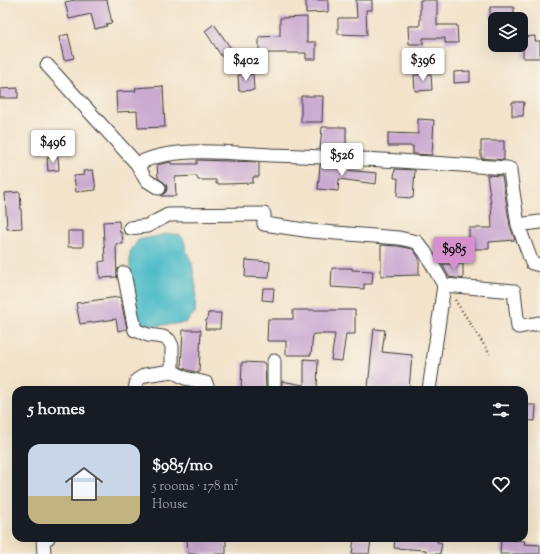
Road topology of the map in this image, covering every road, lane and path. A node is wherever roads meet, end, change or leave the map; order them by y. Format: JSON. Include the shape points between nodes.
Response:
{"nodes":[{"id":1,"x":47,"y":64,"type":"dead end"},
{"id":2,"x":137,"y":164,"type":"junction"},
{"id":3,"x":159,"y":188,"type":"dead end"},
{"id":4,"x":540,"y":222,"type":"edge"},
{"id":5,"x":518,"y":225,"type":"junction"},
{"id":6,"x":130,"y":228,"type":"dead end"},
{"id":7,"x":540,"y":265,"type":"edge"},
{"id":8,"x":124,"y":272,"type":"dead end"},
{"id":9,"x":444,"y":285,"type":"junction"},
{"id":10,"x":540,"y":323,"type":"edge"},
{"id":11,"x":490,"y":354,"type":"dead end"},
{"id":12,"x":274,"y":361,"type":"dead end"},
{"id":13,"x":172,"y":371,"type":"junction"},
{"id":14,"x":186,"y":384,"type":"edge"},
{"id":15,"x":136,"y":386,"type":"edge"},
{"id":16,"x":207,"y":386,"type":"edge"},
{"id":17,"x":274,"y":386,"type":"edge"},
{"id":18,"x":430,"y":386,"type":"edge"},
{"id":19,"x":43,"y":542,"type":"edge"},
{"id":20,"x":44,"y":554,"type":"edge"}],
"edges":[{"from":1,"to":2,"type":"street"},
{"from":2,"to":3,"type":"street","via":[[146,180]]},
{"from":2,"to":5,"type":"street","via":[[144,160],[185,152],[507,168],[510,169]]},
{"from":4,"to":5,"type":"street"},
{"from":5,"to":7,"type":"street","via":[[532,262]]},
{"from":6,"to":9,"type":"street","via":[[147,226],[168,215],[264,214],[264,224],[399,238],[417,242]]},
{"from":8,"to":13,"type":"street","via":[[135,330],[169,340],[172,346]]},
{"from":9,"to":10,"type":"street","via":[[514,291],[518,327]]},
{"from":9,"to":11,"type":"path"},
{"from":9,"to":18,"type":"street"},
{"from":12,"to":17,"type":"street"},
{"from":13,"to":14,"type":"street"},
{"from":13,"to":15,"type":"street","via":[[141,377]]},
{"from":14,"to":16,"type":"street","via":[[206,383]]},
{"from":19,"to":20,"type":"street"}]}
